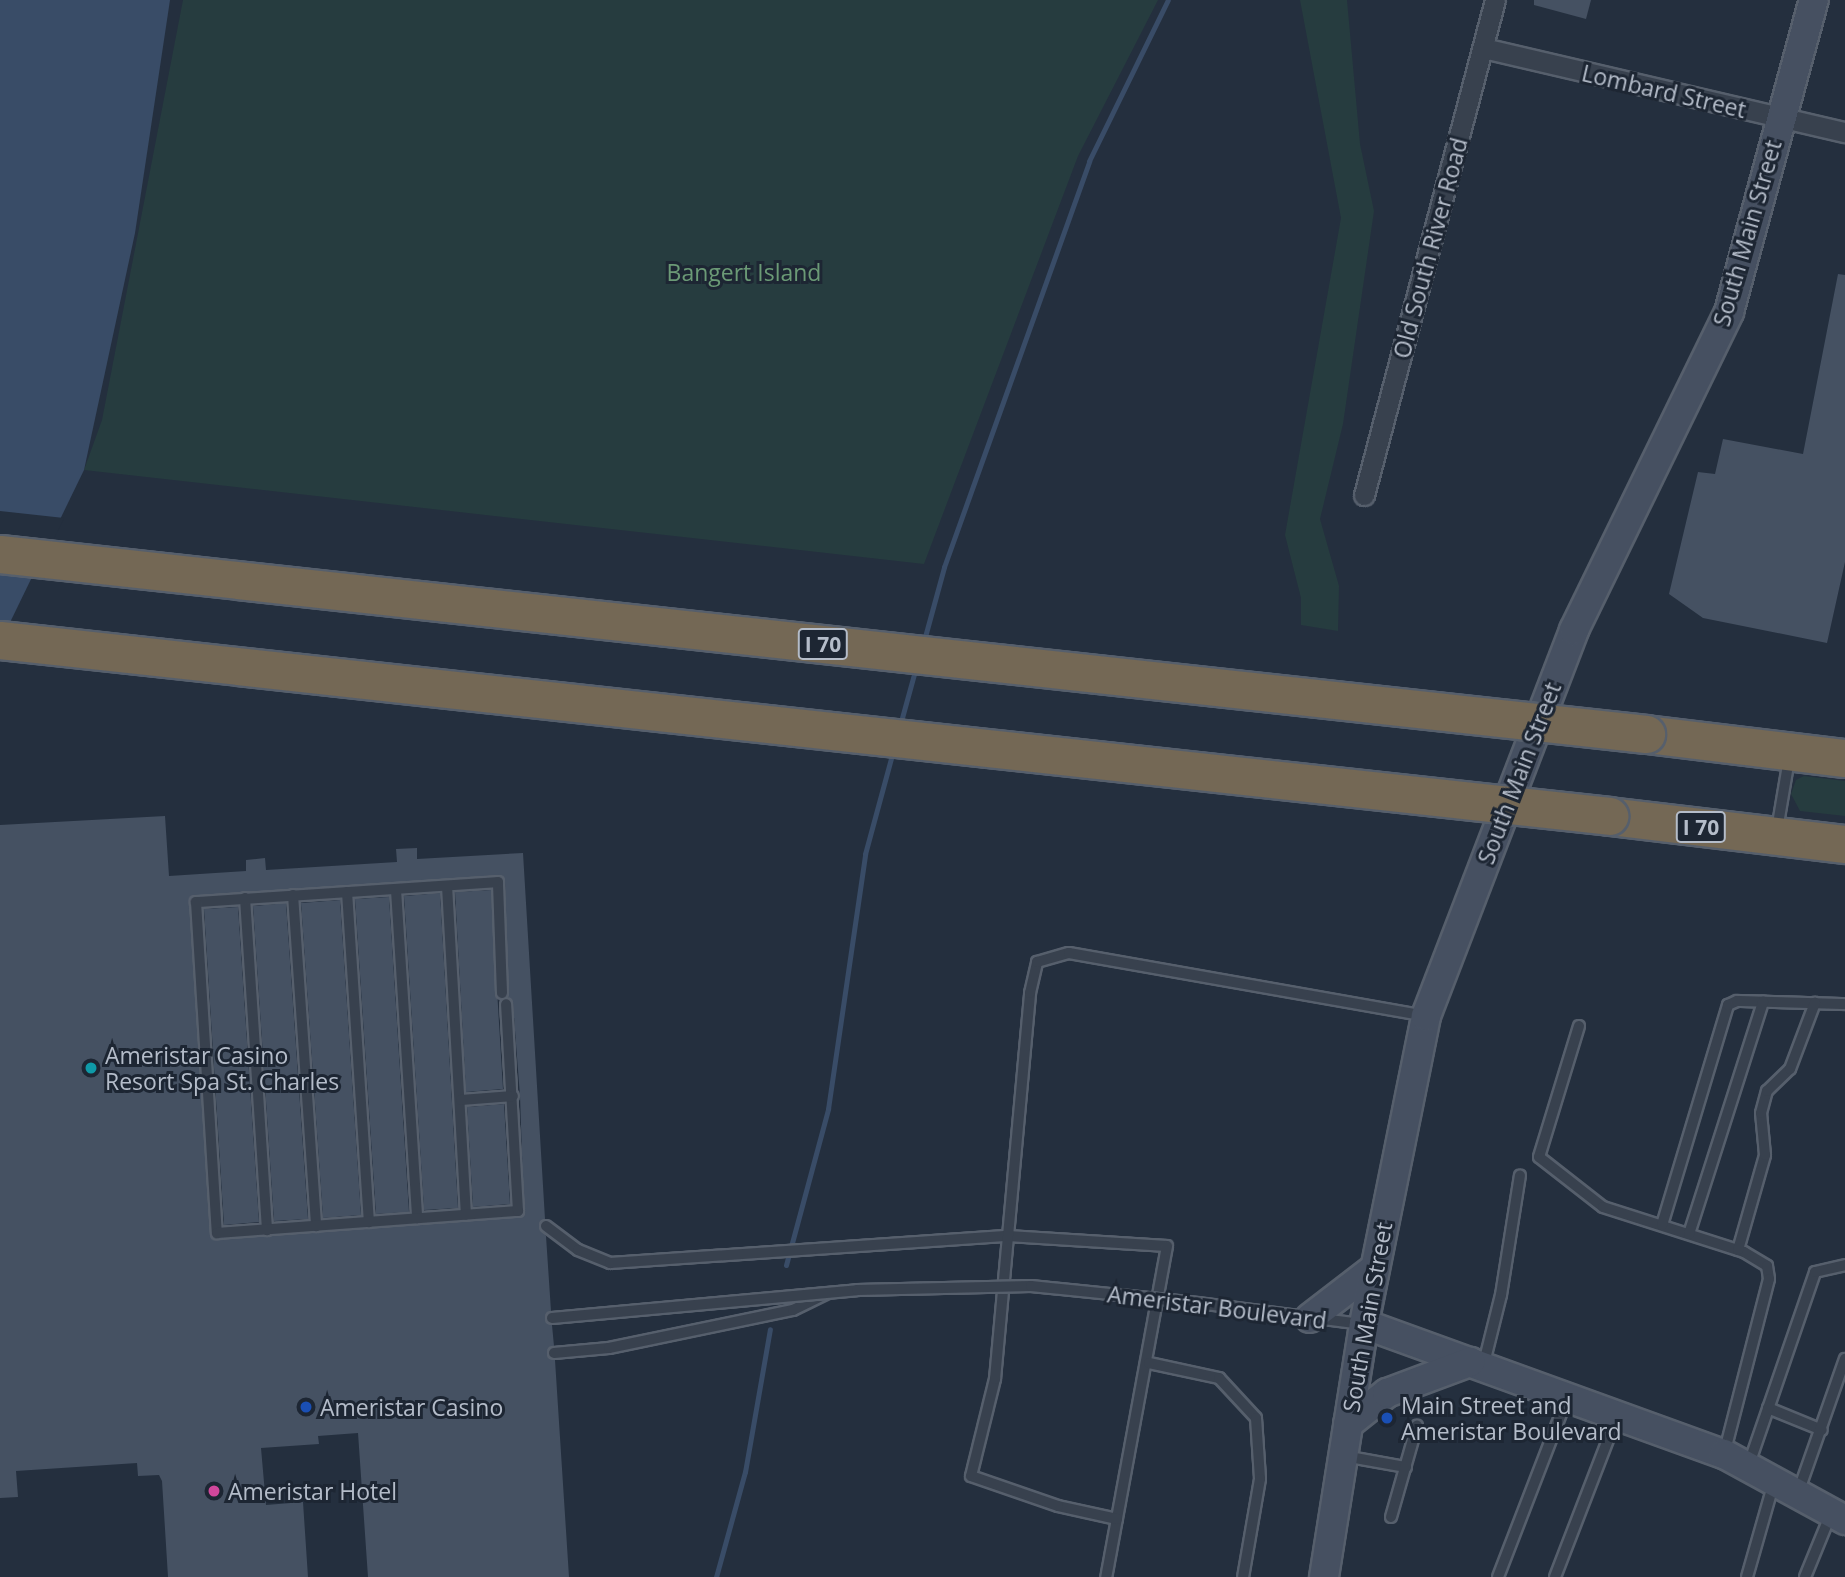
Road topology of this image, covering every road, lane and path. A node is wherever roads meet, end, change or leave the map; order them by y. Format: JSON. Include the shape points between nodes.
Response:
{"nodes":[{"id":1,"x":1495,"y":0,"type":"edge"},
{"id":2,"x":1814,"y":0,"type":"edge"},
{"id":3,"x":1483,"y":48,"type":"junction"},
{"id":4,"x":1781,"y":118,"type":"junction"},
{"id":5,"x":1845,"y":132,"type":"edge"},
{"id":6,"x":1364,"y":495,"type":"dead end"},
{"id":7,"x":0,"y":554,"type":"edge"},
{"id":8,"x":0,"y":640,"type":"edge"},
{"id":9,"x":1790,"y":751,"type":"junction"},
{"id":10,"x":1840,"y":756,"type":"edge"},
{"id":11,"x":1785,"y":837,"type":"junction"},
{"id":12,"x":1845,"y":844,"type":"edge"},
{"id":13,"x":1845,"y":859,"type":"edge"},
{"id":14,"x":447,"y":886,"type":"junction"},
{"id":15,"x":396,"y":890,"type":"junction"},
{"id":16,"x":347,"y":892,"type":"junction"},
{"id":17,"x":293,"y":895,"type":"junction"},
{"id":18,"x":245,"y":898,"type":"junction"},
{"id":19,"x":502,"y":993,"type":"dead end"},
{"id":20,"x":1763,"y":1002,"type":"junction"},
{"id":21,"x":1815,"y":1003,"type":"junction"},
{"id":22,"x":506,"y":1004,"type":"dead end"},
{"id":23,"x":1845,"y":1004,"type":"edge"},
{"id":24,"x":1426,"y":1016,"type":"junction"},
{"id":25,"x":1579,"y":1026,"type":"dead end"},
{"id":26,"x":513,"y":1096,"type":"junction"},
{"id":27,"x":461,"y":1100,"type":"junction"},
{"id":28,"x":1520,"y":1175,"type":"dead end"},
{"id":29,"x":466,"y":1214,"type":"junction"},
{"id":30,"x":417,"y":1218,"type":"junction"},
{"id":31,"x":369,"y":1222,"type":"junction"},
{"id":32,"x":1662,"y":1225,"type":"junction"},
{"id":33,"x":316,"y":1226,"type":"junction"},
{"id":34,"x":546,"y":1226,"type":"dead end"},
{"id":35,"x":267,"y":1230,"type":"junction"},
{"id":36,"x":1689,"y":1234,"type":"junction"},
{"id":37,"x":1008,"y":1236,"type":"junction"},
{"id":38,"x":1738,"y":1250,"type":"junction"},
{"id":39,"x":1845,"y":1265,"type":"edge"},
{"id":40,"x":1375,"y":1268,"type":"junction"},
{"id":41,"x":828,"y":1292,"type":"junction"},
{"id":42,"x":552,"y":1318,"type":"dead end"},
{"id":43,"x":1306,"y":1318,"type":"junction"},
{"id":44,"x":1364,"y":1324,"type":"junction"},
{"id":45,"x":554,"y":1353,"type":"dead end"},
{"id":46,"x":1845,"y":1359,"type":"edge"},
{"id":47,"x":1149,"y":1363,"type":"junction"},
{"id":48,"x":1477,"y":1365,"type":"junction"},
{"id":49,"x":1567,"y":1397,"type":"junction"},
{"id":50,"x":1768,"y":1408,"type":"junction"},
{"id":51,"x":1617,"y":1416,"type":"junction"},
{"id":52,"x":1348,"y":1424,"type":"junction"},
{"id":53,"x":1417,"y":1426,"type":"dead end"},
{"id":54,"x":1822,"y":1430,"type":"junction"},
{"id":55,"x":1724,"y":1454,"type":"junction"},
{"id":56,"x":1343,"y":1455,"type":"junction"},
{"id":57,"x":1406,"y":1467,"type":"junction"},
{"id":58,"x":1748,"y":1467,"type":"junction"},
{"id":59,"x":1786,"y":1488,"type":"junction"},
{"id":60,"x":1838,"y":1516,"type":"edge"},
{"id":61,"x":1391,"y":1517,"type":"dead end"},
{"id":62,"x":1117,"y":1519,"type":"junction"},
{"id":63,"x":1106,"y":1577,"type":"edge"},
{"id":64,"x":1243,"y":1577,"type":"edge"},
{"id":65,"x":1324,"y":1577,"type":"edge"},
{"id":66,"x":1498,"y":1577,"type":"edge"},
{"id":67,"x":1555,"y":1577,"type":"edge"},
{"id":68,"x":1747,"y":1577,"type":"edge"},
{"id":69,"x":1805,"y":1577,"type":"edge"}],
"edges":[{"from":1,"to":3,"type":"street","name":"Old South River Road"},
{"from":2,"to":4,"type":"street","name":"South Main Street"},
{"from":3,"to":4,"type":"street","name":"Lombard Street"},
{"from":3,"to":6,"type":"street","name":"Old South River Road"},
{"from":4,"to":5,"type":"street","name":"Lombard Street"},
{"from":4,"to":24,"type":"street","name":"South Main Street","via":[[1729,312],[1574,630]]},
{"from":7,"to":9,"type":"highway","number":"I 70","bridge":true},
{"from":8,"to":11,"type":"highway","number":"I 70","bridge":true},
{"from":9,"to":10,"type":"highway","number":"I 70"},
{"from":9,"to":11,"type":"lane"},
{"from":11,"to":12,"type":"highway","number":"I 70"},
{"from":11,"to":13,"type":"highway"},
{"from":14,"to":15,"type":"lane"},
{"from":14,"to":19,"type":"lane","via":[[498,881]]},
{"from":14,"to":27,"type":"lane"},
{"from":15,"to":16,"type":"lane"},
{"from":15,"to":30,"type":"lane"},
{"from":16,"to":17,"type":"lane"},
{"from":16,"to":31,"type":"lane"},
{"from":17,"to":18,"type":"lane"},
{"from":17,"to":33,"type":"lane"},
{"from":18,"to":35,"type":"lane"},
{"from":18,"to":35,"type":"lane","via":[[196,902],[216,1219],[217,1233]]},
{"from":20,"to":21,"type":"lane"},
{"from":20,"to":32,"type":"lane","via":[[1737,1001],[1722,1015]]},
{"from":20,"to":36,"type":"lane"},
{"from":21,"to":23,"type":"lane"},
{"from":21,"to":38,"type":"lane","via":[[1790,1069],[1767,1091],[1761,1113],[1765,1155]]},
{"from":22,"to":26,"type":"lane"},
{"from":24,"to":37,"type":"lane","via":[[1069,953],[1037,962],[1030,993]]},
{"from":24,"to":40,"type":"street","name":"South Main Street"},
{"from":25,"to":32,"type":"lane","via":[[1539,1157],[1603,1207]]},
{"from":26,"to":27,"type":"lane"},
{"from":26,"to":29,"type":"lane","via":[[518,1210]]},
{"from":27,"to":29,"type":"lane"},
{"from":28,"to":48,"type":"lane","via":[[1501,1295]]},
{"from":29,"to":30,"type":"lane"},
{"from":30,"to":31,"type":"lane"},
{"from":31,"to":33,"type":"lane"},
{"from":32,"to":36,"type":"lane"},
{"from":33,"to":35,"type":"lane"},
{"from":34,"to":37,"type":"lane","via":[[578,1250],[610,1263]]},
{"from":36,"to":38,"type":"lane"},
{"from":37,"to":47,"type":"lane","via":[[1167,1246]]},
{"from":37,"to":62,"type":"lane","via":[[995,1379],[971,1476],[1058,1506]]},
{"from":38,"to":55,"type":"lane","via":[[1767,1266],[1769,1279]]},
{"from":39,"to":50,"type":"lane","via":[[1815,1272]]},
{"from":40,"to":43,"type":"street"},
{"from":40,"to":44,"type":"street","name":"South Main Street"},
{"from":41,"to":42,"type":"lane","name":"Ameristar Boulevard","bridge":true},
{"from":41,"to":43,"type":"lane","name":"Ameristar Boulevard","bridge":true,"via":[[1031,1286]]},
{"from":41,"to":45,"type":"lane","via":[[793,1310],[609,1348]]},
{"from":43,"to":44,"type":"lane","name":"Ameristar Boulevard"},
{"from":44,"to":48,"type":"street","name":"Ameristar Boulevard"},
{"from":44,"to":52,"type":"street","name":"South Main Street"},
{"from":46,"to":54,"type":"lane"},
{"from":47,"to":62,"type":"lane"},
{"from":47,"to":64,"type":"lane","via":[[1219,1378],[1256,1418],[1261,1479]]},
{"from":48,"to":49,"type":"street","name":"Ameristar Boulevard"},
{"from":48,"to":52,"type":"street","via":[[1387,1393]]},
{"from":49,"to":51,"type":"street","name":"Ameristar Boulevard"},
{"from":49,"to":66,"type":"lane"},
{"from":50,"to":54,"type":"lane"},
{"from":50,"to":58,"type":"lane"},
{"from":51,"to":55,"type":"street","name":"Ameristar Boulevard"},
{"from":51,"to":67,"type":"lane"},
{"from":52,"to":56,"type":"street","name":"South Main Street"},
{"from":53,"to":57,"type":"lane"},
{"from":54,"to":59,"type":"lane"},
{"from":55,"to":58,"type":"street","name":"Ameristar Boulevard"},
{"from":56,"to":57,"type":"lane"},
{"from":56,"to":65,"type":"street","name":"South Main Street"},
{"from":57,"to":61,"type":"lane"},
{"from":58,"to":59,"type":"street","name":"Ameristar Boulevard"},
{"from":59,"to":60,"type":"street","name":"Ameristar Boulevard"},
{"from":59,"to":68,"type":"lane"},
{"from":60,"to":69,"type":"lane"},
{"from":62,"to":63,"type":"lane"}]}
